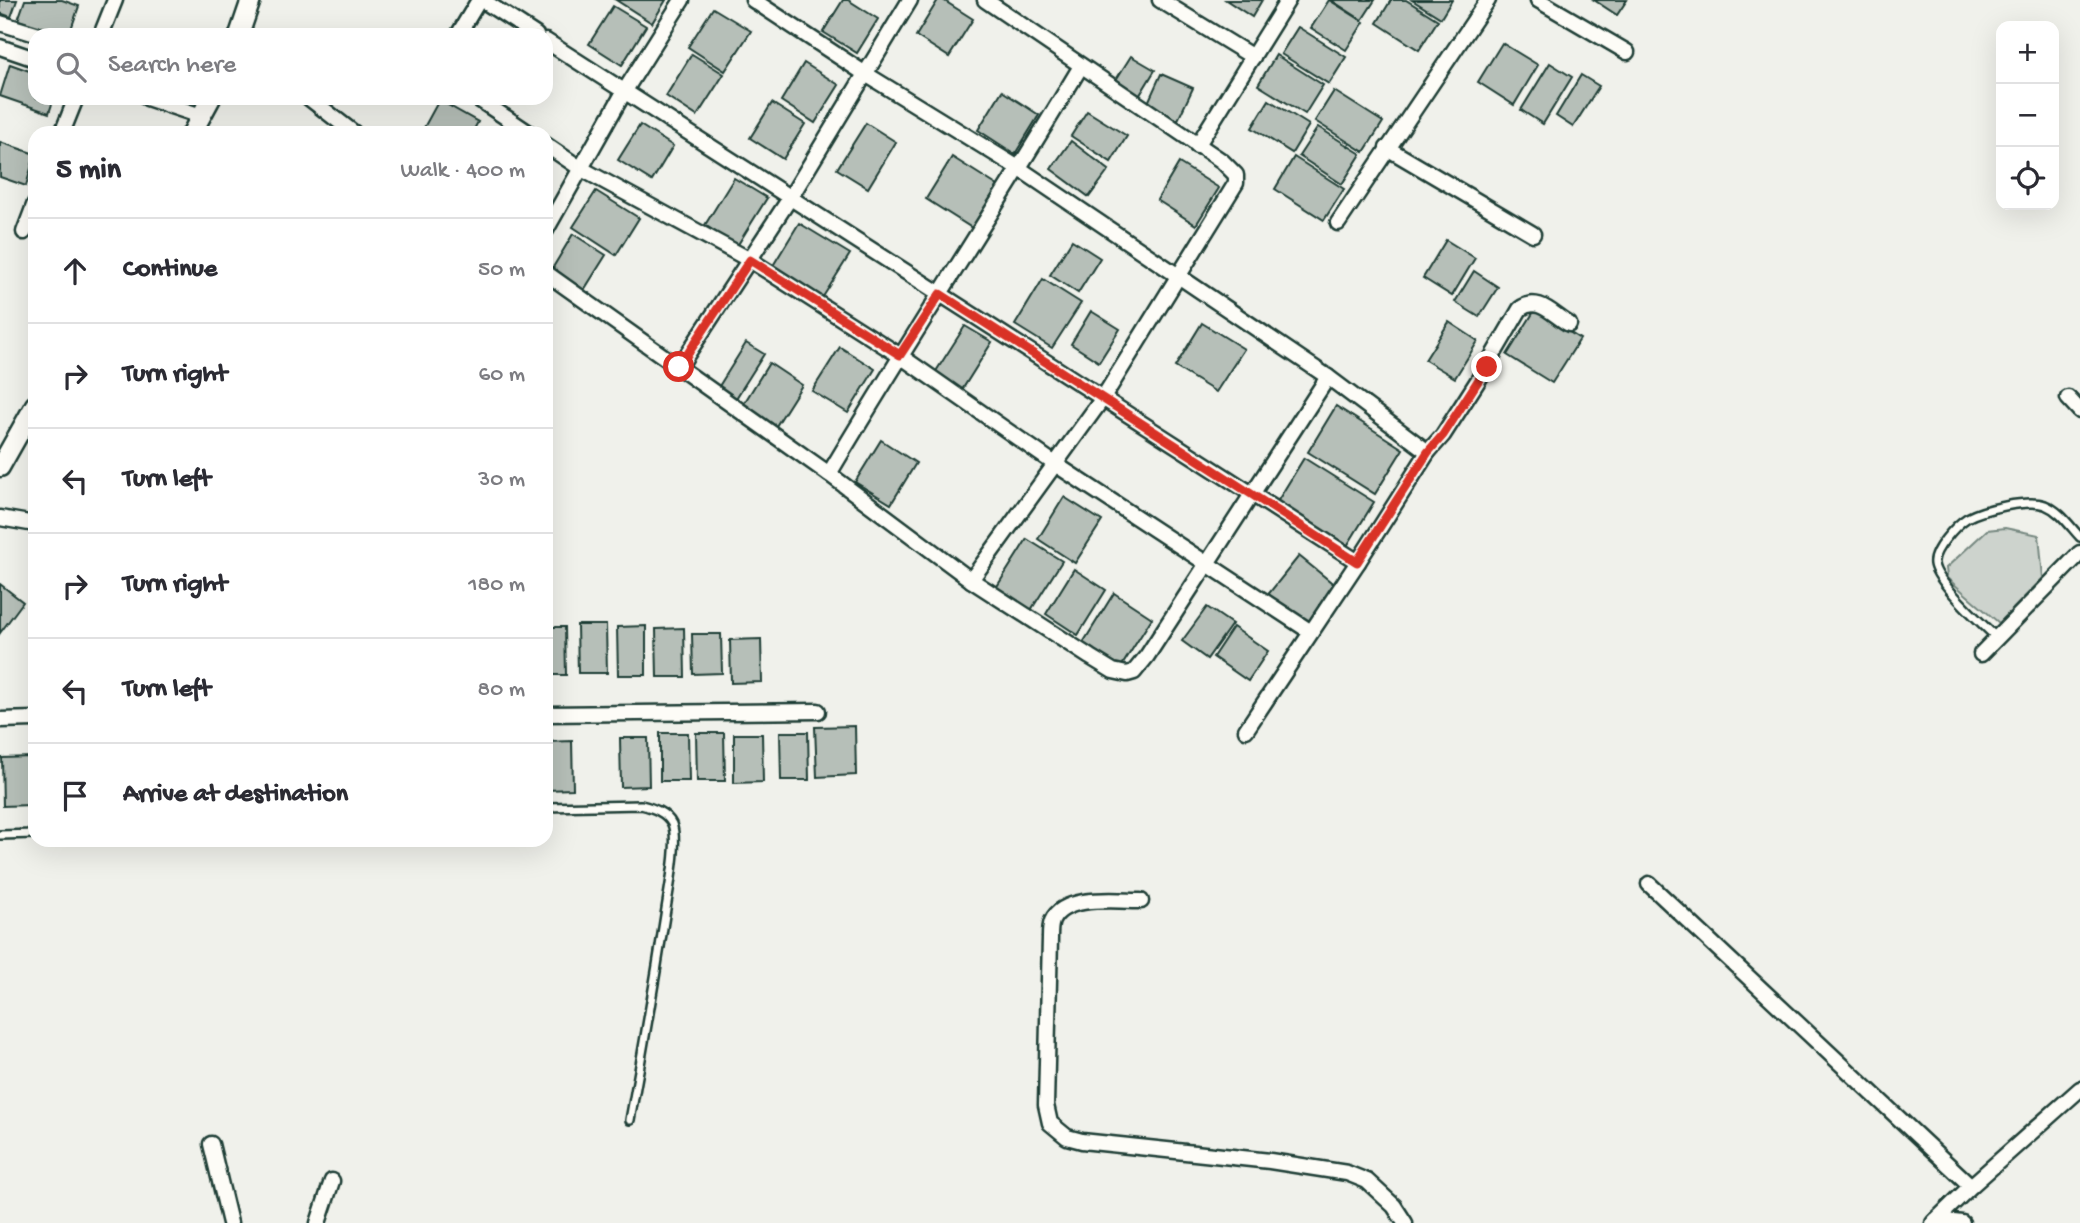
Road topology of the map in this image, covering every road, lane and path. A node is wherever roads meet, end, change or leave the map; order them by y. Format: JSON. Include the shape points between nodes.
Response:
{"nodes":[{"id":1,"x":115,"y":0,"type":"edge"},
{"id":2,"x":251,"y":0,"type":"edge"},
{"id":3,"x":481,"y":0,"type":"edge"},
{"id":4,"x":682,"y":0,"type":"edge"},
{"id":5,"x":753,"y":0,"type":"edge"},
{"id":6,"x":910,"y":0,"type":"edge"},
{"id":7,"x":985,"y":0,"type":"edge"},
{"id":8,"x":1160,"y":0,"type":"edge"},
{"id":9,"x":1287,"y":0,"type":"edge"},
{"id":10,"x":1488,"y":0,"type":"edge"},
{"id":11,"x":1538,"y":0,"type":"edge"},
{"id":12,"x":0,"y":23,"type":"edge"},
{"id":13,"x":104,"y":28,"type":"edge"},
{"id":14,"x":241,"y":28,"type":"edge"},
{"id":15,"x":463,"y":28,"type":"edge"},
{"id":16,"x":525,"y":28,"type":"edge"},
{"id":17,"x":28,"y":32,"type":"edge"},
{"id":18,"x":553,"y":46,"type":"edge"},
{"id":19,"x":0,"y":47,"type":"edge"},
{"id":20,"x":1627,"y":51,"type":"dead end"},
{"id":21,"x":28,"y":57,"type":"edge"},
{"id":22,"x":1253,"y":58,"type":"junction"},
{"id":23,"x":1081,"y":66,"type":"junction"},
{"id":24,"x":864,"y":74,"type":"junction"},
{"id":25,"x":625,"y":92,"type":"junction"},
{"id":26,"x":73,"y":105,"type":"edge"},
{"id":27,"x":169,"y":105,"type":"edge"},
{"id":28,"x":207,"y":105,"type":"edge"},
{"id":29,"x":318,"y":105,"type":"edge"},
{"id":30,"x":487,"y":105,"type":"edge"},
{"id":31,"x":201,"y":116,"type":"junction"},
{"id":32,"x":65,"y":126,"type":"edge"},
{"id":33,"x":196,"y":126,"type":"edge"},
{"id":34,"x":345,"y":126,"type":"edge"},
{"id":35,"x":519,"y":126,"type":"edge"},
{"id":36,"x":1197,"y":146,"type":"junction"},
{"id":37,"x":1387,"y":148,"type":"junction"},
{"id":38,"x":553,"y":150,"type":"edge"},
{"id":39,"x":580,"y":168,"type":"junction"},
{"id":40,"x":1020,"y":169,"type":"junction"},
{"id":41,"x":790,"y":198,"type":"junction"},
{"id":42,"x":553,"y":216,"type":"edge"},
{"id":43,"x":28,"y":221,"type":"edge"},
{"id":44,"x":1338,"y":223,"type":"dead end"},
{"id":45,"x":24,"y":232,"type":"dead end"},
{"id":46,"x":1533,"y":234,"type":"dead end"},
{"id":47,"x":750,"y":260,"type":"junction"},
{"id":48,"x":1178,"y":276,"type":"junction"},
{"id":49,"x":553,"y":278,"type":"edge"},
{"id":50,"x":940,"y":294,"type":"junction"},
{"id":51,"x":1569,"y":324,"type":"dead end"},
{"id":52,"x":900,"y":355,"type":"junction"},
{"id":53,"x":679,"y":367,"type":"junction"},
{"id":54,"x":1328,"y":377,"type":"junction"},
{"id":55,"x":1103,"y":398,"type":"junction"},
{"id":56,"x":2068,"y":398,"type":"dead end"},
{"id":57,"x":2080,"y":411,"type":"edge"},
{"id":58,"x":28,"y":417,"type":"edge"},
{"id":59,"x":1428,"y":452,"type":"junction"},
{"id":60,"x":1055,"y":464,"type":"junction"},
{"id":61,"x":0,"y":467,"type":"edge"},
{"id":62,"x":829,"y":474,"type":"junction"},
{"id":63,"x":1251,"y":493,"type":"junction"},
{"id":64,"x":0,"y":518,"type":"edge"},
{"id":65,"x":28,"y":523,"type":"edge"},
{"id":66,"x":2080,"y":537,"type":"edge"},
{"id":67,"x":2080,"y":553,"type":"edge"},
{"id":68,"x":1357,"y":562,"type":"junction"},
{"id":69,"x":1207,"y":565,"type":"junction"},
{"id":70,"x":971,"y":580,"type":"junction"},
{"id":71,"x":1311,"y":632,"type":"junction"},
{"id":72,"x":1996,"y":637,"type":"junction"},
{"id":73,"x":1981,"y":654,"type":"dead end"},
{"id":74,"x":818,"y":711,"type":"dead end"},
{"id":75,"x":553,"y":714,"type":"edge"},
{"id":76,"x":28,"y":719,"type":"edge"},
{"id":77,"x":0,"y":720,"type":"edge"},
{"id":78,"x":1246,"y":730,"type":"dead end"},
{"id":79,"x":553,"y":807,"type":"edge"},
{"id":80,"x":28,"y":834,"type":"edge"},
{"id":81,"x":0,"y":835,"type":"edge"},
{"id":82,"x":1649,"y":884,"type":"dead end"},
{"id":83,"x":1141,"y":901,"type":"dead end"},
{"id":84,"x":2080,"y":1090,"type":"edge"},
{"id":85,"x":630,"y":1120,"type":"dead end"},
{"id":86,"x":211,"y":1144,"type":"dead end"},
{"id":87,"x":332,"y":1181,"type":"dead end"},
{"id":88,"x":1971,"y":1186,"type":"junction"},
{"id":89,"x":1935,"y":1222,"type":"edge"},
{"id":90,"x":230,"y":1223,"type":"edge"},
{"id":91,"x":318,"y":1223,"type":"edge"},
{"id":92,"x":1405,"y":1223,"type":"edge"},
{"id":93,"x":1962,"y":1223,"type":"edge"}],
"edges":[{"from":1,"to":13,"type":"street"},
{"from":2,"to":14,"type":"street"},
{"from":3,"to":15,"type":"street"},
{"from":3,"to":16,"type":"street"},
{"from":4,"to":25,"type":"street"},
{"from":5,"to":24,"type":"street"},
{"from":6,"to":24,"type":"street"},
{"from":7,"to":23,"type":"street"},
{"from":8,"to":22,"type":"street"},
{"from":9,"to":22,"type":"street"},
{"from":10,"to":37,"type":"street"},
{"from":11,"to":20,"type":"street"},
{"from":12,"to":17,"type":"street"},
{"from":18,"to":25,"type":"street"},
{"from":19,"to":21,"type":"street"},
{"from":22,"to":36,"type":"street"},
{"from":23,"to":36,"type":"street"},
{"from":23,"to":40,"type":"street"},
{"from":24,"to":40,"type":"street"},
{"from":24,"to":41,"type":"street"},
{"from":25,"to":39,"type":"street"},
{"from":25,"to":41,"type":"street"},
{"from":26,"to":32,"type":"street"},
{"from":27,"to":31,"type":"street"},
{"from":28,"to":31,"type":"street"},
{"from":29,"to":34,"type":"street"},
{"from":30,"to":35,"type":"street"},
{"from":31,"to":33,"type":"street"},
{"from":36,"to":48,"type":"street","via":[[1232,169],[1236,183]]},
{"from":37,"to":44,"type":"street"},
{"from":37,"to":46,"type":"street"},
{"from":38,"to":39,"type":"street"},
{"from":39,"to":42,"type":"street"},
{"from":39,"to":47,"type":"street"},
{"from":40,"to":48,"type":"street"},
{"from":40,"to":50,"type":"street"},
{"from":41,"to":47,"type":"street"},
{"from":41,"to":50,"type":"street"},
{"from":43,"to":45,"type":"street"},
{"from":47,"to":52,"type":"street"},
{"from":47,"to":53,"type":"street"},
{"from":48,"to":54,"type":"street"},
{"from":48,"to":55,"type":"street"},
{"from":49,"to":53,"type":"street"},
{"from":50,"to":52,"type":"street"},
{"from":50,"to":55,"type":"street"},
{"from":51,"to":59,"type":"street","via":[[1537,303],[1520,309],[1483,373]]},
{"from":52,"to":60,"type":"street"},
{"from":52,"to":62,"type":"street"},
{"from":53,"to":62,"type":"street"},
{"from":54,"to":59,"type":"street"},
{"from":54,"to":63,"type":"street"},
{"from":55,"to":60,"type":"street"},
{"from":55,"to":63,"type":"street"},
{"from":56,"to":57,"type":"street"},
{"from":58,"to":61,"type":"street"},
{"from":59,"to":68,"type":"street"},
{"from":60,"to":69,"type":"street"},
{"from":60,"to":70,"type":"street"},
{"from":62,"to":70,"type":"street"},
{"from":63,"to":68,"type":"street"},
{"from":63,"to":69,"type":"street"},
{"from":64,"to":65,"type":"street"},
{"from":66,"to":72,"type":"lane","via":[[2056,510],[2042,504],[2015,504],[1966,519],[1940,545],[1934,568]]},
{"from":67,"to":72,"type":"street"},
{"from":68,"to":71,"type":"street"},
{"from":69,"to":70,"type":"street","via":[[1147,656],[1127,674],[1113,671]]},
{"from":69,"to":71,"type":"street"},
{"from":71,"to":78,"type":"street"},
{"from":72,"to":73,"type":"street"},
{"from":74,"to":75,"type":"street"},
{"from":76,"to":77,"type":"street"},
{"from":79,"to":85,"type":"lane","via":[[641,805],[667,816],[673,826],[673,858]]},
{"from":80,"to":81,"type":"lane"},
{"from":82,"to":88,"type":"street"},
{"from":83,"to":92,"type":"street","via":[[1080,902],[1068,905],[1053,919],[1049,938],[1050,1124],[1067,1137],[1082,1141],[1347,1173],[1367,1181]]},
{"from":84,"to":88,"type":"street"},
{"from":86,"to":90,"type":"street"},
{"from":87,"to":91,"type":"street"},
{"from":88,"to":89,"type":"street"},
{"from":89,"to":93,"type":"street"}]}
